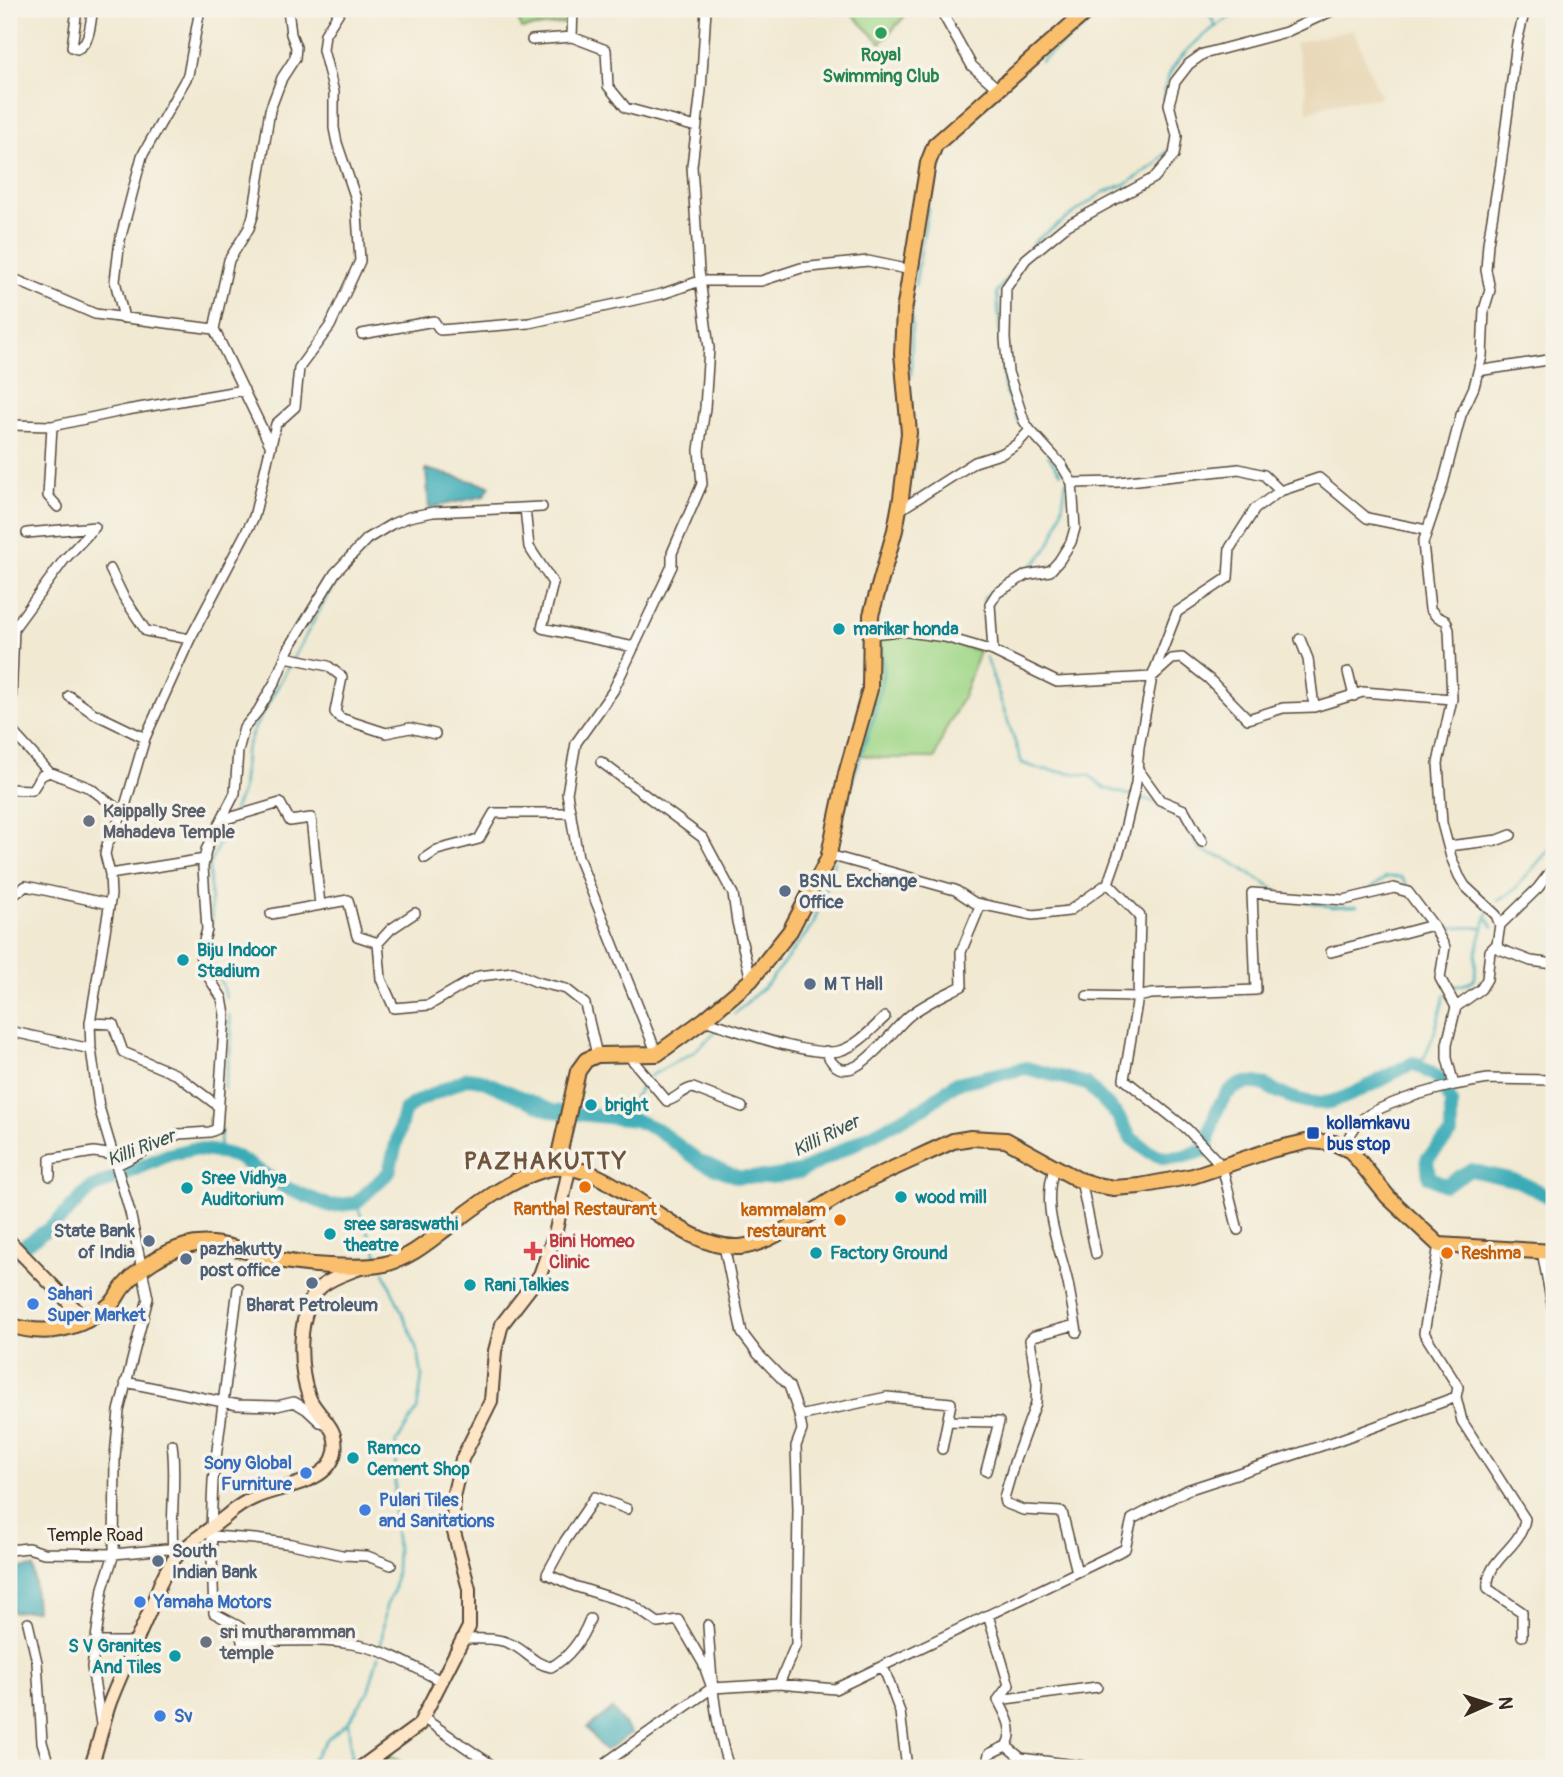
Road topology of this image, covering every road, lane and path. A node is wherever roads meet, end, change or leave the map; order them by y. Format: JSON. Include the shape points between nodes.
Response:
{"nodes":[{"id":1,"x":78,"y":9,"type":"edge"},
{"id":2,"x":93,"y":9,"type":"edge"},
{"id":3,"x":200,"y":9,"type":"edge"},
{"id":4,"x":288,"y":9,"type":"edge"},
{"id":5,"x":341,"y":9,"type":"edge"},
{"id":6,"x":573,"y":9,"type":"edge"},
{"id":7,"x":706,"y":9,"type":"edge"},
{"id":8,"x":940,"y":9,"type":"edge"},
{"id":9,"x":1089,"y":9,"type":"edge"},
{"id":10,"x":1336,"y":9,"type":"edge"},
{"id":11,"x":1525,"y":9,"type":"edge"},
{"id":12,"x":572,"y":37,"type":"junction"},
{"id":13,"x":532,"y":40,"type":"dead end"},
{"id":14,"x":998,"y":88,"type":"junction"},
{"id":15,"x":696,"y":127,"type":"junction"},
{"id":16,"x":911,"y":270,"type":"junction"},
{"id":17,"x":9,"y":277,"type":"edge"},
{"id":18,"x":700,"y":281,"type":"junction"},
{"id":19,"x":124,"y":318,"type":"junction"},
{"id":20,"x":214,"y":330,"type":"junction"},
{"id":21,"x":362,"y":334,"type":"dead end"},
{"id":22,"x":1554,"y":359,"type":"edge"},
{"id":23,"x":1478,"y":372,"type":"junction"},
{"id":24,"x":244,"y":390,"type":"junction"},
{"id":25,"x":9,"y":425,"type":"edge"},
{"id":26,"x":52,"y":426,"type":"junction"},
{"id":27,"x":1030,"y":430,"type":"junction"},
{"id":28,"x":271,"y":447,"type":"junction"},
{"id":29,"x":1072,"y":483,"type":"junction"},
{"id":30,"x":1280,"y":491,"type":"junction"},
{"id":31,"x":58,"y":507,"type":"dead end"},
{"id":32,"x":525,"y":508,"type":"junction"},
{"id":33,"x":542,"y":508,"type":"dead end"},
{"id":34,"x":898,"y":511,"type":"junction"},
{"id":35,"x":1426,"y":530,"type":"junction"},
{"id":36,"x":27,"y":533,"type":"dead end"},
{"id":37,"x":110,"y":569,"type":"dead end"},
{"id":38,"x":870,"y":634,"type":"junction"},
{"id":39,"x":190,"y":639,"type":"junction"},
{"id":40,"x":1300,"y":639,"type":"dead end"},
{"id":41,"x":634,"y":646,"type":"junction"},
{"id":42,"x":993,"y":651,"type":"junction"},
{"id":43,"x":286,"y":657,"type":"junction"},
{"id":44,"x":1348,"y":672,"type":"dead end"},
{"id":45,"x":1152,"y":677,"type":"junction"},
{"id":46,"x":1354,"y":695,"type":"junction"},
{"id":47,"x":69,"y":696,"type":"dead end"},
{"id":48,"x":1452,"y":699,"type":"junction"},
{"id":49,"x":1314,"y":707,"type":"junction"},
{"id":50,"x":435,"y":734,"type":"dead end"},
{"id":51,"x":145,"y":738,"type":"junction"},
{"id":52,"x":601,"y":762,"type":"dead end"},
{"id":53,"x":1137,"y":768,"type":"junction"},
{"id":54,"x":49,"y":772,"type":"junction"},
{"id":55,"x":9,"y":789,"type":"edge"},
{"id":56,"x":122,"y":813,"type":"junction"},
{"id":57,"x":571,"y":813,"type":"junction"},
{"id":58,"x":222,"y":820,"type":"junction"},
{"id":59,"x":1511,"y":835,"type":"dead end"},
{"id":60,"x":1202,"y":842,"type":"dead end"},
{"id":61,"x":1448,"y":846,"type":"junction"},
{"id":62,"x":829,"y":855,"type":"junction"},
{"id":63,"x":425,"y":858,"type":"dead end"},
{"id":64,"x":205,"y":859,"type":"junction"},
{"id":65,"x":1554,"y":867,"type":"edge"},
{"id":66,"x":110,"y":874,"type":"junction"},
{"id":67,"x":1108,"y":883,"type":"junction"},
{"id":68,"x":9,"y":898,"type":"edge"},
{"id":69,"x":109,"y":904,"type":"junction"},
{"id":70,"x":981,"y":904,"type":"junction"},
{"id":71,"x":320,"y":905,"type":"junction"},
{"id":72,"x":415,"y":913,"type":"dead end"},
{"id":73,"x":271,"y":914,"type":"dead end"},
{"id":74,"x":1433,"y":925,"type":"junction"},
{"id":75,"x":1500,"y":925,"type":"junction"},
{"id":76,"x":378,"y":943,"type":"junction"},
{"id":77,"x":1497,"y":944,"type":"junction"},
{"id":78,"x":1331,"y":952,"type":"dead end"},
{"id":79,"x":1554,"y":964,"type":"edge"},
{"id":80,"x":751,"y":980,"type":"junction"},
{"id":81,"x":1087,"y":996,"type":"dead end"},
{"id":82,"x":1138,"y":998,"type":"junction"},
{"id":83,"x":1456,"y":1007,"type":"junction"},
{"id":84,"x":885,"y":1017,"type":"dead end"},
{"id":85,"x":704,"y":1020,"type":"junction"},
{"id":86,"x":90,"y":1023,"type":"junction"},
{"id":87,"x":9,"y":1031,"type":"edge"},
{"id":88,"x":91,"y":1049,"type":"junction"},
{"id":89,"x":826,"y":1051,"type":"junction"},
{"id":90,"x":657,"y":1054,"type":"junction"},
{"id":91,"x":597,"y":1055,"type":"junction"},
{"id":92,"x":628,"y":1055,"type":"junction"},
{"id":93,"x":1554,"y":1080,"type":"edge"},
{"id":94,"x":1453,"y":1085,"type":"junction"},
{"id":95,"x":218,"y":1106,"type":"junction"},
{"id":96,"x":741,"y":1107,"type":"dead end"},
{"id":97,"x":1344,"y":1147,"type":"junction"},
{"id":98,"x":114,"y":1155,"type":"junction"},
{"id":99,"x":1055,"y":1166,"type":"junction"},
{"id":100,"x":1221,"y":1166,"type":"junction"},
{"id":101,"x":118,"y":1167,"type":"junction"},
{"id":102,"x":563,"y":1168,"type":"junction"},
{"id":103,"x":50,"y":1176,"type":"dead end"},
{"id":104,"x":1081,"y":1180,"type":"junction"},
{"id":105,"x":1238,"y":1230,"type":"dead end"},
{"id":106,"x":10,"y":1245,"type":"edge"},
{"id":107,"x":1439,"y":1245,"type":"junction"},
{"id":108,"x":723,"y":1246,"type":"junction"},
{"id":109,"x":1548,"y":1252,"type":"edge"},
{"id":110,"x":1096,"y":1254,"type":"dead end"},
{"id":111,"x":365,"y":1266,"type":"junction"},
{"id":112,"x":142,"y":1271,"type":"junction"},
{"id":113,"x":238,"y":1288,"type":"dead end"},
{"id":114,"x":1554,"y":1316,"type":"edge"},
{"id":115,"x":87,"y":1321,"type":"junction"},
{"id":116,"x":9,"y":1325,"type":"edge"},
{"id":117,"x":125,"y":1382,"type":"junction"},
{"id":118,"x":1457,"y":1397,"type":"junction"},
{"id":119,"x":223,"y":1401,"type":"junction"},
{"id":120,"x":799,"y":1416,"type":"junction"},
{"id":121,"x":948,"y":1421,"type":"junction"},
{"id":122,"x":329,"y":1425,"type":"junction"},
{"id":123,"x":172,"y":1444,"type":"dead end"},
{"id":124,"x":942,"y":1449,"type":"dead end"},
{"id":125,"x":986,"y":1471,"type":"dead end"},
{"id":126,"x":627,"y":1509,"type":"dead end"},
{"id":127,"x":212,"y":1532,"type":"junction"},
{"id":128,"x":9,"y":1550,"type":"edge"},
{"id":129,"x":114,"y":1554,"type":"junction"},
{"id":130,"x":174,"y":1554,"type":"junction"},
{"id":131,"x":391,"y":1565,"type":"dead end"},
{"id":132,"x":1077,"y":1572,"type":"junction"},
{"id":133,"x":988,"y":1615,"type":"junction"},
{"id":134,"x":590,"y":1619,"type":"dead end"},
{"id":135,"x":28,"y":1623,"type":"dead end"},
{"id":136,"x":708,"y":1625,"type":"dead end"},
{"id":137,"x":1522,"y":1636,"type":"dead end"},
{"id":138,"x":463,"y":1639,"type":"junction"},
{"id":139,"x":94,"y":1642,"type":"junction"},
{"id":140,"x":136,"y":1642,"type":"junction"},
{"id":141,"x":883,"y":1666,"type":"junction"},
{"id":142,"x":441,"y":1681,"type":"junction"},
{"id":143,"x":779,"y":1684,"type":"junction"},
{"id":144,"x":1097,"y":1687,"type":"dead end"},
{"id":145,"x":712,"y":1688,"type":"junction"},
{"id":146,"x":998,"y":1700,"type":"junction"},
{"id":147,"x":423,"y":1718,"type":"junction"},
{"id":148,"x":102,"y":1730,"type":"junction"},
{"id":149,"x":1006,"y":1746,"type":"junction"},
{"id":150,"x":1083,"y":1766,"type":"dead end"},
{"id":151,"x":47,"y":1768,"type":"edge"},
{"id":152,"x":90,"y":1768,"type":"edge"},
{"id":153,"x":360,"y":1768,"type":"edge"},
{"id":154,"x":496,"y":1768,"type":"edge"},
{"id":155,"x":611,"y":1768,"type":"edge"},
{"id":156,"x":729,"y":1768,"type":"edge"},
{"id":157,"x":907,"y":1768,"type":"edge"},
{"id":158,"x":986,"y":1768,"type":"edge"}],
"edges":[{"from":1,"to":2,"type":"street","via":[[71,39],[77,49],[86,41]]},
{"from":3,"to":19,"type":"street","via":[[188,75],[142,156],[120,240],[115,281]]},
{"from":4,"to":20,"type":"street","via":[[295,58],[270,110],[253,216],[229,260]]},
{"from":5,"to":28,"type":"street","via":[[325,34],[323,50],[334,92],[337,143],[356,200],[360,261],[330,326],[299,368],[295,407],[275,424]]},
{"from":6,"to":12,"type":"street"},
{"from":7,"to":15,"type":"street"},
{"from":8,"to":14,"type":"street","via":[[972,66]]},
{"from":9,"to":14,"type":"main road"},
{"from":10,"to":27,"type":"street","via":[[1286,32],[1203,54],[1189,64],[1175,82],[1169,104],[1178,136],[1174,155],[1154,178],[1066,226],[1026,259],[1006,288],[1005,339],[1008,372]]},
{"from":11,"to":23,"type":"street","via":[[1488,243],[1490,290]]},
{"from":12,"to":13,"type":"street"},
{"from":12,"to":15,"type":"street","via":[[606,50],[608,86],[626,108]]},
{"from":14,"to":16,"type":"main road","via":[[935,145]]},
{"from":15,"to":18,"type":"street","via":[[692,166]]},
{"from":16,"to":18,"type":"street","via":[[868,261],[802,268],[761,281]]},
{"from":16,"to":34,"type":"main road","via":[[902,353],[909,433]]},
{"from":17,"to":19,"type":"street","via":[[95,314]]},
{"from":18,"to":21,"type":"street","via":[[662,294],[529,323],[440,330],[434,321]]},
{"from":18,"to":41,"type":"street","via":[[709,348],[699,450],[702,484],[672,553],[672,566]]},
{"from":19,"to":20,"type":"street"},
{"from":20,"to":24,"type":"street"},
{"from":22,"to":23,"type":"street"},
{"from":23,"to":35,"type":"street"},
{"from":24,"to":26,"type":"street"},
{"from":24,"to":28,"type":"street"},
{"from":25,"to":26,"type":"street"},
{"from":26,"to":31,"type":"street","via":[[48,496]]},
{"from":27,"to":29,"type":"street"},
{"from":27,"to":34,"type":"street","via":[[1003,453],[975,462]]},
{"from":28,"to":39,"type":"street","via":[[254,517]]},
{"from":29,"to":30,"type":"street","via":[[1239,469],[1264,475]]},
{"from":29,"to":42,"type":"street","via":[[1075,528],[1070,542],[1050,571],[1026,575],[997,593],[990,604]]},
{"from":30,"to":35,"type":"street","via":[[1319,478],[1367,517]]},
{"from":30,"to":45,"type":"street","via":[[1255,509],[1230,548],[1228,578],[1177,612]]},
{"from":32,"to":33,"type":"street"},
{"from":32,"to":41,"type":"street","via":[[529,547],[553,583],[542,628]]},
{"from":32,"to":43,"type":"street","via":[[433,512],[409,517],[375,534],[335,573]]},
{"from":34,"to":38,"type":"main road"},
{"from":35,"to":48,"type":"street","via":[[1423,543],[1430,609],[1446,621],[1449,630]]},
{"from":36,"to":54,"type":"street","via":[[95,527],[64,560],[14,628],[10,729]]},
{"from":37,"to":39,"type":"street","via":[[146,631]]},
{"from":38,"to":42,"type":"street","via":[[901,631],[945,637]]},
{"from":38,"to":62,"type":"main road","via":[[870,689]]},
{"from":39,"to":51,"type":"street"},
{"from":40,"to":49,"type":"street","via":[[1308,659]]},
{"from":41,"to":57,"type":"street","via":[[613,691],[576,743],[567,793]]},
{"from":42,"to":45,"type":"street","via":[[1057,682]]},
{"from":43,"to":50,"type":"street","via":[[328,666],[342,677],[335,712],[340,718],[386,733],[410,728]]},
{"from":43,"to":58,"type":"street","via":[[244,728],[235,793]]},
{"from":44,"to":46,"type":"street"},
{"from":45,"to":49,"type":"street","via":[[1172,659],[1181,658],[1248,719],[1283,708]]},
{"from":45,"to":53,"type":"street"},
{"from":46,"to":48,"type":"street"},
{"from":46,"to":49,"type":"street"},
{"from":47,"to":51,"type":"street"},
{"from":48,"to":61,"type":"street","via":[[1438,763]]},
{"from":51,"to":56,"type":"street"},
{"from":52,"to":80,"type":"street","via":[[703,838],[733,894]]},
{"from":53,"to":60,"type":"street","via":[[1160,800],[1184,810]]},
{"from":53,"to":67,"type":"street","via":[[1121,846]]},
{"from":54,"to":55,"type":"street","via":[[32,790]]},
{"from":54,"to":56,"type":"street","via":[[90,788]]},
{"from":56,"to":66,"type":"street","via":[[105,854]]},
{"from":57,"to":63,"type":"street","via":[[494,813],[479,839],[437,850]]},
{"from":57,"to":90,"type":"street","via":[[578,857]]},
{"from":58,"to":64,"type":"street"},
{"from":58,"to":71,"type":"street","via":[[280,803],[290,821],[311,818]]},
{"from":59,"to":61,"type":"street"},
{"from":61,"to":75,"type":"street","via":[[1465,886],[1496,915]]},
{"from":62,"to":70,"type":"street","via":[[955,890]]},
{"from":62,"to":80,"type":"main road","via":[[790,931]]},
{"from":64,"to":66,"type":"street"},
{"from":64,"to":95,"type":"street","via":[[207,930],[200,954],[204,970],[222,998],[225,1016]]},
{"from":65,"to":75,"type":"street"},
{"from":66,"to":69,"type":"street"},
{"from":67,"to":70,"type":"street","via":[[1069,911],[1033,915]]},
{"from":67,"to":82,"type":"street","via":[[1140,916]]},
{"from":68,"to":69,"type":"street","via":[[26,886]]},
{"from":69,"to":86,"type":"street"},
{"from":70,"to":89,"type":"street","via":[[961,952],[962,986],[909,1016],[856,1067],[837,1069]]},
{"from":71,"to":73,"type":"street"},
{"from":71,"to":76,"type":"street","via":[[348,900],[357,936]]},
{"from":72,"to":76,"type":"street"},
{"from":74,"to":78,"type":"street"},
{"from":74,"to":82,"type":"street","via":[[1408,892],[1394,888],[1344,900],[1251,893],[1256,990],[1151,993]]},
{"from":74,"to":83,"type":"street","via":[[1445,947],[1440,978]]},
{"from":75,"to":77,"type":"street"},
{"from":76,"to":91,"type":"street","via":[[381,979],[394,1008],[429,1005],[479,976],[513,972],[566,989],[585,1004]]},
{"from":77,"to":79,"type":"street","via":[[1502,952]]},
{"from":77,"to":83,"type":"street","via":[[1490,951],[1487,979],[1481,989]]},
{"from":80,"to":85,"type":"main road"},
{"from":81,"to":82,"type":"street"},
{"from":82,"to":100,"type":"street","via":[[1124,1079],[1187,1129]]},
{"from":83,"to":94,"type":"street","via":[[1447,1044]]},
{"from":84,"to":89,"type":"street","via":[[853,1045]]},
{"from":85,"to":89,"type":"street","via":[[798,1048]]},
{"from":85,"to":90,"type":"main road"},
{"from":86,"to":88,"type":"street"},
{"from":86,"to":95,"type":"street","via":[[113,1024],[123,1052],[177,1075]]},
{"from":87,"to":88,"type":"street"},
{"from":88,"to":98,"type":"street","via":[[99,1107]]},
{"from":90,"to":92,"type":"main road"},
{"from":91,"to":92,"type":"main road"},
{"from":91,"to":102,"type":"main road","via":[[578,1070],[565,1123]]},
{"from":92,"to":96,"type":"street","via":[[667,1101],[693,1088]]},
{"from":93,"to":94,"type":"street","via":[[1488,1079]]},
{"from":94,"to":97,"type":"street","via":[[1370,1114],[1356,1124]]},
{"from":95,"to":101,"type":"street","via":[[217,1129],[179,1135]]},
{"from":97,"to":100,"type":"main road","via":[[1310,1141]]},
{"from":97,"to":107,"type":"main road"},
{"from":98,"to":101,"type":"street"},
{"from":98,"to":103,"type":"street","via":[[94,1152],[50,1159]]},
{"from":99,"to":104,"type":"main road"},
{"from":99,"to":108,"type":"main road","via":[[1006,1140],[953,1141],[845,1192],[762,1241]]},
{"from":99,"to":132,"type":"street","via":[[1048,1185],[1056,1246],[1076,1328],[1030,1340],[1036,1403],[1004,1497],[1005,1503],[1023,1510],[1062,1512]]},
{"from":100,"to":104,"type":"main road","via":[[1140,1186],[1114,1188]]},
{"from":100,"to":105,"type":"street"},
{"from":101,"to":112,"type":"street"},
{"from":102,"to":108,"type":"main road","via":[[609,1182],[690,1235]]},
{"from":102,"to":111,"type":"main road","via":[[544,1169],[495,1194],[402,1258]]},
{"from":102,"to":138,"type":"main road","via":[[556,1230],[540,1275],[502,1324],[491,1401],[462,1459],[453,1497],[454,1532],[469,1589],[469,1627]]},
{"from":104,"to":110,"type":"street"},
{"from":106,"to":115,"type":"main road"},
{"from":107,"to":109,"type":"main road"},
{"from":107,"to":118,"type":"street","via":[[1424,1333],[1458,1387]]},
{"from":108,"to":120,"type":"street","via":[[742,1333],[789,1386]]},
{"from":109,"to":114,"type":"street"},
{"from":111,"to":112,"type":"main road","via":[[288,1261],[205,1244],[171,1252]]},
{"from":111,"to":122,"type":"main road","via":[[331,1279],[315,1293],[305,1312],[301,1342],[305,1376],[312,1401]]},
{"from":112,"to":115,"type":"main road","via":[[114,1302]]},
{"from":112,"to":117,"type":"street","via":[[148,1298]]},
{"from":113,"to":119,"type":"street"},
{"from":115,"to":116,"type":"main road","via":[[49,1333]]},
{"from":117,"to":119,"type":"street"},
{"from":117,"to":129,"type":"street","via":[[115,1457]]},
{"from":118,"to":132,"type":"street","via":[[1187,1490],[1132,1519],[1125,1549]]},
{"from":118,"to":137,"type":"street","via":[[1462,1420],[1525,1519],[1523,1531],[1487,1578],[1488,1588],[1522,1612]]},
{"from":119,"to":122,"type":"street","via":[[254,1406],[294,1402]]},
{"from":119,"to":127,"type":"street"},
{"from":120,"to":121,"type":"street","via":[[897,1397],[951,1403]]},
{"from":120,"to":143,"type":"street","via":[[796,1644]]},
{"from":121,"to":124,"type":"street"},
{"from":121,"to":125,"type":"street","via":[[999,1422]]},
{"from":122,"to":127,"type":"main road","via":[[335,1452],[329,1466],[318,1476],[237,1507]]},
{"from":123,"to":130,"type":"street"},
{"from":126,"to":145,"type":"street","via":[[595,1497],[547,1574],[631,1604],[658,1623],[678,1620]]},
{"from":127,"to":130,"type":"main road"},
{"from":127,"to":131,"type":"street","via":[[368,1556]]},
{"from":127,"to":142,"type":"street","via":[[214,1613],[240,1627],[242,1642],[360,1645]]},
{"from":128,"to":129,"type":"street","name":"Temple Road"},
{"from":129,"to":130,"type":"street","name":"Temple Road"},
{"from":129,"to":139,"type":"street"},
{"from":130,"to":140,"type":"main road"},
{"from":132,"to":133,"type":"street"},
{"from":133,"to":141,"type":"street"},
{"from":133,"to":146,"type":"street","via":[[1009,1685]]},
{"from":134,"to":138,"type":"street","via":[[583,1637],[551,1667],[536,1663],[503,1641]]},
{"from":135,"to":151,"type":"street","via":[[37,1662]]},
{"from":136,"to":145,"type":"street"},
{"from":138,"to":142,"type":"main road"},
{"from":139,"to":140,"type":"street"},
{"from":139,"to":148,"type":"street","via":[[92,1667]]},
{"from":140,"to":148,"type":"main road"},
{"from":141,"to":143,"type":"street","via":[[835,1689]]},
{"from":141,"to":157,"type":"street","via":[[900,1712]]},
{"from":142,"to":147,"type":"main road"},
{"from":143,"to":145,"type":"street"},
{"from":144,"to":146,"type":"street"},
{"from":145,"to":155,"type":"street","via":[[607,1761]]},
{"from":145,"to":156,"type":"street"},
{"from":146,"to":149,"type":"street","via":[[1011,1734]]},
{"from":147,"to":153,"type":"main road"},
{"from":147,"to":154,"type":"street"},
{"from":148,"to":152,"type":"main road"},
{"from":149,"to":150,"type":"street","via":[[1021,1758]]},
{"from":149,"to":158,"type":"street","via":[[989,1754]]}]}
